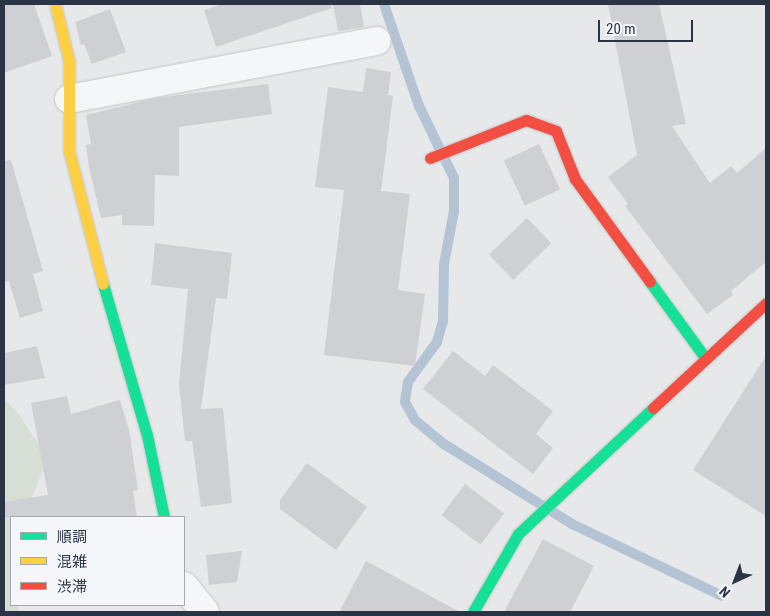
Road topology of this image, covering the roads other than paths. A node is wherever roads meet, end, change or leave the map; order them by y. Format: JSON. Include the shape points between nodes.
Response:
{"nodes":[{"id":1,"x":55,"y":4,"type":"edge"},
{"id":2,"x":377,"y":41,"type":"dead end"},
{"id":3,"x":69,"y":99,"type":"junction"},
{"id":4,"x":430,"y":158,"type":"dead end"},
{"id":5,"x":766,"y":303,"type":"edge"},
{"id":6,"x":706,"y":359,"type":"junction"},
{"id":7,"x":164,"y":516,"type":"edge"},
{"id":8,"x":185,"y":587,"type":"edge"},
{"id":9,"x":205,"y":612,"type":"edge"},
{"id":10,"x":474,"y":612,"type":"edge"}],
"edges":[{"from":1,"to":3,"type":"street","via":[[69,61]]},
{"from":2,"to":3,"type":"street"},
{"from":3,"to":7,"type":"street","via":[[69,151],[88,232],[147,435]]},
{"from":4,"to":6,"type":"street","via":[[526,120],[556,131],[575,179]]},
{"from":5,"to":6,"type":"street"},
{"from":6,"to":10,"type":"street","via":[[518,534]]},
{"from":8,"to":9,"type":"street"}]}
